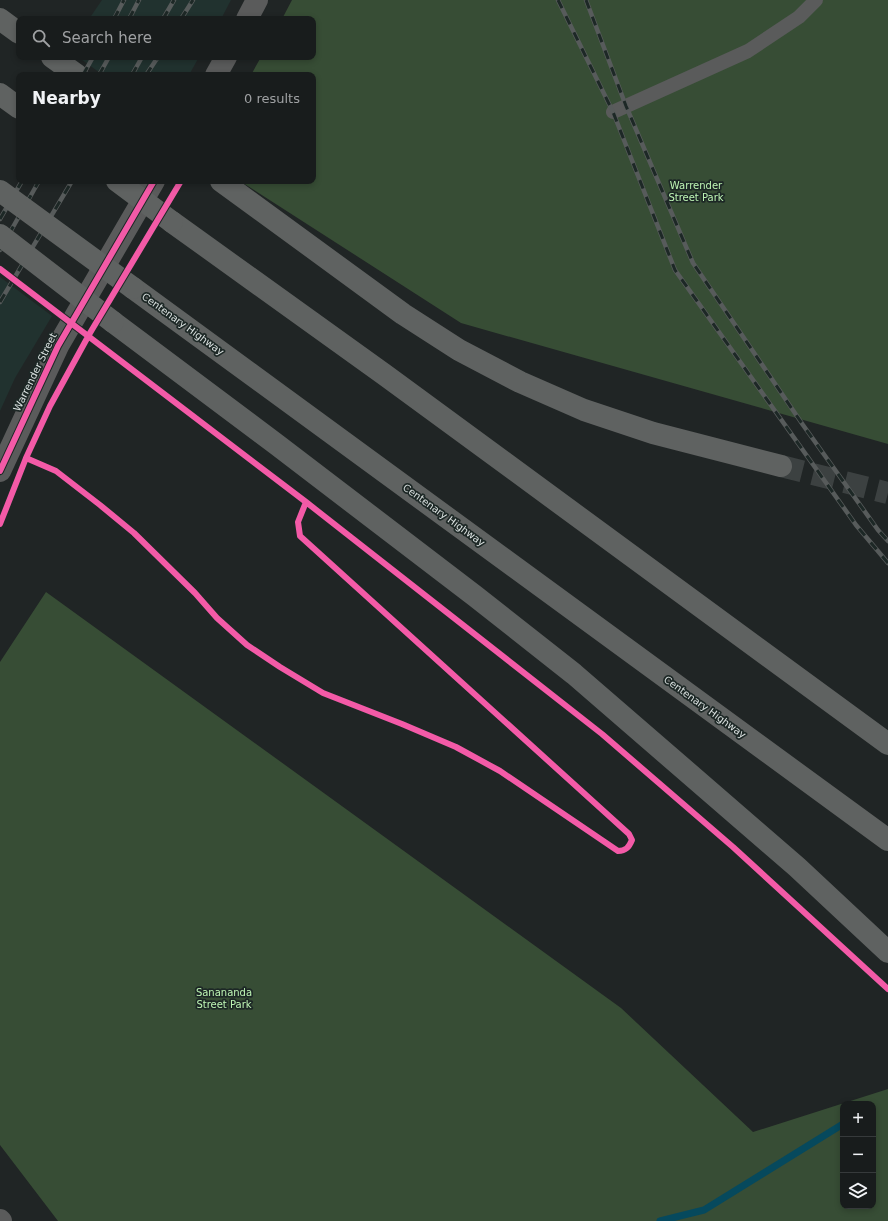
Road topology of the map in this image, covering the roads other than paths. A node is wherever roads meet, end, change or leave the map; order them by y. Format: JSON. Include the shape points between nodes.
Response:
{"nodes":[{"id":1,"x":257,"y":0,"type":"edge"},
{"id":2,"x":816,"y":0,"type":"edge"},
{"id":3,"x":249,"y":16,"type":"edge"},
{"id":4,"x":0,"y":19,"type":"edge"},
{"id":5,"x":16,"y":31,"type":"edge"},
{"id":6,"x":224,"y":60,"type":"edge"},
{"id":7,"x":218,"y":72,"type":"edge"},
{"id":8,"x":0,"y":94,"type":"edge"},
{"id":9,"x":16,"y":106,"type":"edge"},
{"id":10,"x":613,"y":112,"type":"dead end"},
{"id":11,"x":121,"y":184,"type":"edge"},
{"id":12,"x":152,"y":184,"type":"edge"},
{"id":13,"x":225,"y":184,"type":"edge"},
{"id":14,"x":0,"y":191,"type":"edge"},
{"id":15,"x":0,"y":235,"type":"edge"},
{"id":16,"x":781,"y":466,"type":"tunnel mouth"},
{"id":17,"x":0,"y":471,"type":"edge"},
{"id":18,"x":888,"y":744,"type":"edge"},
{"id":19,"x":888,"y":840,"type":"edge"},
{"id":20,"x":888,"y":952,"type":"edge"}],
"edges":[{"from":1,"to":3,"type":"street"},
{"from":2,"to":10,"type":"lane","via":[[799,16],[748,51]]},
{"from":4,"to":5,"type":"highway"},
{"from":6,"to":7,"type":"street"},
{"from":8,"to":9,"type":"highway"},
{"from":11,"to":18,"type":"highway","bridge":true},
{"from":12,"to":17,"type":"street","name":"Warrender Street","via":[[58,346]]},
{"from":13,"to":16,"type":"highway","via":[[403,314],[460,350],[520,382],[584,410],[646,431]]},
{"from":14,"to":19,"type":"highway","name":"Centenary Highway","bridge":true},
{"from":15,"to":20,"type":"highway","bridge":true,"via":[[574,674],[797,867]]}]}
